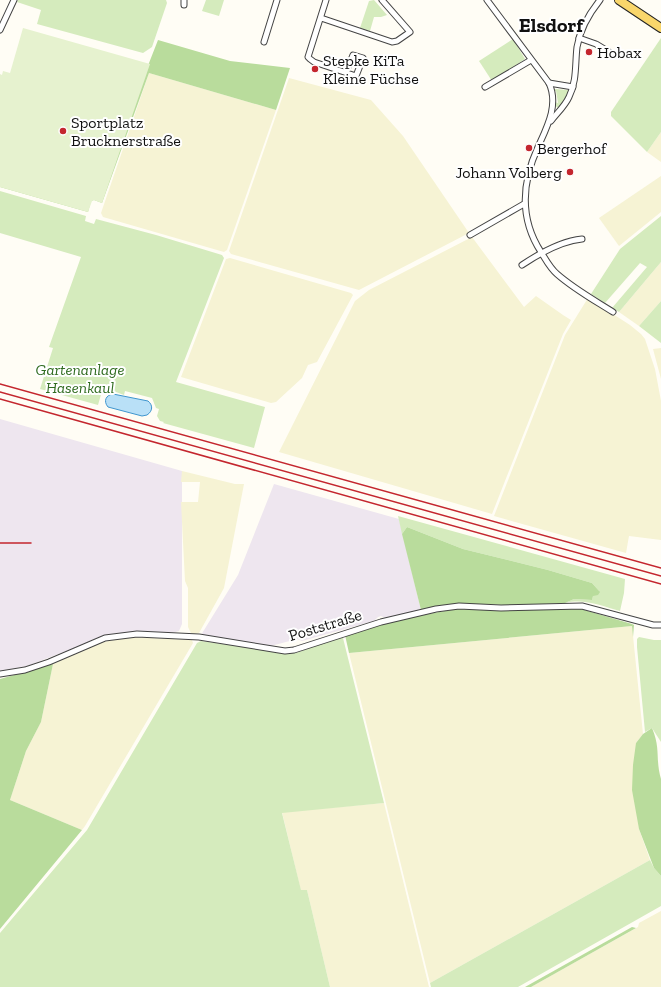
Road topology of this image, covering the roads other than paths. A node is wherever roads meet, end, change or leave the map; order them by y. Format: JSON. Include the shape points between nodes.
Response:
{"nodes":[{"id":1,"x":14,"y":0,"type":"edge"},
{"id":2,"x":277,"y":0,"type":"edge"},
{"id":3,"x":326,"y":0,"type":"edge"},
{"id":4,"x":382,"y":0,"type":"edge"},
{"id":5,"x":487,"y":0,"type":"edge"},
{"id":6,"x":600,"y":0,"type":"edge"},
{"id":7,"x":619,"y":0,"type":"edge"},
{"id":8,"x":321,"y":18,"type":"junction"},
{"id":9,"x":661,"y":28,"type":"edge"},
{"id":10,"x":0,"y":30,"type":"edge"},
{"id":11,"x":579,"y":38,"type":"junction"},
{"id":12,"x":264,"y":42,"type":"dead end"},
{"id":13,"x":614,"y":55,"type":"dead end"},
{"id":14,"x":531,"y":60,"type":"junction"},
{"id":15,"x":346,"y":72,"type":"dead end"},
{"id":16,"x":549,"y":83,"type":"junction"},
{"id":17,"x":573,"y":87,"type":"junction"},
{"id":18,"x":485,"y":88,"type":"dead end"},
{"id":19,"x":549,"y":124,"type":"junction"},
{"id":20,"x":524,"y":204,"type":"junction"},
{"id":21,"x":470,"y":235,"type":"dead end"},
{"id":22,"x":582,"y":239,"type":"dead end"},
{"id":23,"x":542,"y":252,"type":"junction"},
{"id":24,"x":522,"y":265,"type":"dead end"},
{"id":25,"x":613,"y":312,"type":"dead end"},
{"id":26,"x":661,"y":625,"type":"edge"},
{"id":27,"x":0,"y":674,"type":"edge"}],
"edges":[{"from":1,"to":10,"type":"street"},
{"from":2,"to":12,"type":"street"},
{"from":3,"to":8,"type":"street"},
{"from":4,"to":8,"type":"street","via":[[410,32],[397,41],[392,42]]},
{"from":5,"to":14,"type":"street"},
{"from":6,"to":11,"type":"street","via":[[584,23]]},
{"from":7,"to":9,"type":"main road"},
{"from":8,"to":15,"type":"street","via":[[308,57]]},
{"from":11,"to":13,"type":"street","via":[[596,44]]},
{"from":11,"to":17,"type":"street"},
{"from":14,"to":16,"type":"street"},
{"from":14,"to":18,"type":"street"},
{"from":16,"to":17,"type":"street"},
{"from":16,"to":19,"type":"street","via":[[553,104]]},
{"from":17,"to":19,"type":"street","via":[[568,101]]},
{"from":19,"to":20,"type":"street","via":[[527,174]]},
{"from":20,"to":21,"type":"street"},
{"from":20,"to":23,"type":"street","via":[[535,241]]},
{"from":22,"to":23,"type":"street"},
{"from":23,"to":24,"type":"street"},
{"from":23,"to":25,"type":"street","via":[[548,264],[562,278]]},
{"from":26,"to":27,"type":"street","name":"Poststraße","via":[[582,606],[459,606],[381,622],[294,650],[199,637],[137,634],[119,636],[92,643],[50,662]]}]}
